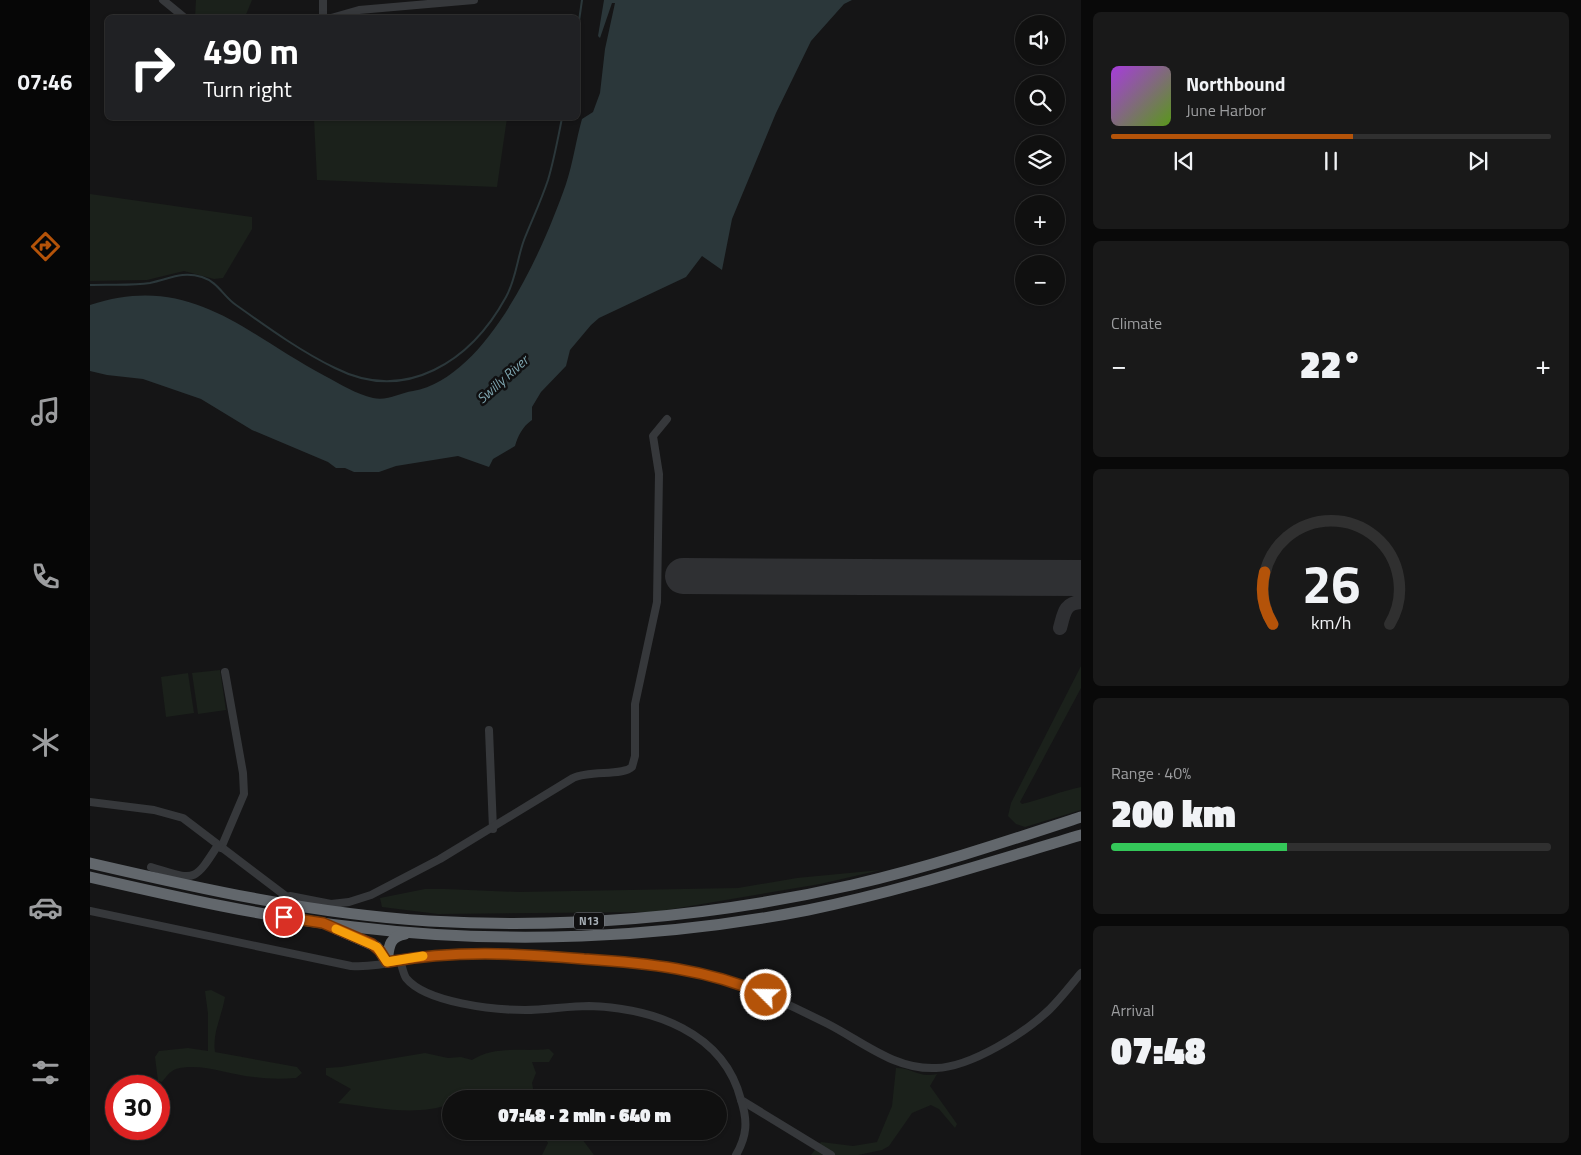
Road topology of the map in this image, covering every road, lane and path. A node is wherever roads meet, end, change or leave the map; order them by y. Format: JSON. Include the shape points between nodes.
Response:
{"nodes":[{"id":1,"x":162,"y":0,"type":"edge"},
{"id":2,"x":323,"y":0,"type":"edge"},
{"id":3,"x":474,"y":0,"type":"edge"},
{"id":4,"x":181,"y":15,"type":"edge"},
{"id":5,"x":323,"y":15,"type":"edge"},
{"id":6,"x":343,"y":15,"type":"edge"},
{"id":7,"x":667,"y":419,"type":"dead end"},
{"id":8,"x":225,"y":672,"type":"dead end"},
{"id":9,"x":489,"y":730,"type":"dead end"},
{"id":10,"x":90,"y":802,"type":"edge"},
{"id":11,"x":1081,"y":817,"type":"edge"},
{"id":12,"x":493,"y":829,"type":"junction"},
{"id":13,"x":1081,"y":835,"type":"edge"},
{"id":14,"x":220,"y":846,"type":"junction"},
{"id":15,"x":90,"y":863,"type":"edge"},
{"id":16,"x":151,"y":867,"type":"dead end"},
{"id":17,"x":90,"y":876,"type":"edge"},
{"id":18,"x":285,"y":901,"type":"junction"},
{"id":19,"x":90,"y":911,"type":"edge"},
{"id":20,"x":323,"y":923,"type":"junction"},
{"id":21,"x":411,"y":932,"type":"junction"},
{"id":22,"x":400,"y":960,"type":"junction"},
{"id":23,"x":387,"y":962,"type":"junction"},
{"id":24,"x":1081,"y":973,"type":"edge"},
{"id":25,"x":741,"y":1100,"type":"junction"},
{"id":26,"x":736,"y":1155,"type":"edge"},
{"id":27,"x":831,"y":1155,"type":"edge"}],
"edges":[{"from":1,"to":4,"type":"street"},
{"from":2,"to":5,"type":"street"},
{"from":3,"to":6,"type":"street","via":[[366,9]]},
{"from":7,"to":12,"type":"street","via":[[653,436],[659,474],[657,602],[635,704],[634,764],[624,772],[590,772],[577,776]]},
{"from":8,"to":14,"type":"street","via":[[244,794]]},
{"from":9,"to":12,"type":"street"},
{"from":10,"to":14,"type":"street","via":[[169,812],[194,825]]},
{"from":11,"to":18,"type":"highway","number":"N13","via":[[936,863],[852,885],[754,904],[681,913],[587,921],[474,923],[383,917]]},
{"from":12,"to":18,"type":"street","via":[[412,875],[361,899],[331,904]]},
{"from":13,"to":21,"type":"highway","number":"N13","via":[[893,891],[804,911],[729,922],[634,933],[545,937]]},
{"from":14,"to":16,"type":"street","via":[[194,876]]},
{"from":14,"to":18,"type":"street"},
{"from":15,"to":18,"type":"highway","number":"N13","via":[[204,890]]},
{"from":17,"to":20,"type":"highway","number":"N13","via":[[224,907]]},
{"from":19,"to":23,"type":"street","via":[[314,960],[361,967]]},
{"from":20,"to":21,"type":"highway","number":"N13"},
{"from":20,"to":23,"type":"highway","via":[[377,947]]},
{"from":21,"to":23,"type":"highway","via":[[393,938]]},
{"from":22,"to":23,"type":"street"},
{"from":22,"to":24,"type":"street","via":[[445,954],[532,954],[688,970],[729,980],[759,992],[834,1027],[891,1060],[922,1068],[958,1064],[1005,1041],[1050,1009]]},
{"from":22,"to":25,"type":"street","via":[[403,972],[412,983],[447,999],[516,1010],[598,1007],[673,1024],[708,1045],[726,1062]]},
{"from":25,"to":26,"type":"street","via":[[746,1132]]},
{"from":25,"to":27,"type":"street"}]}
